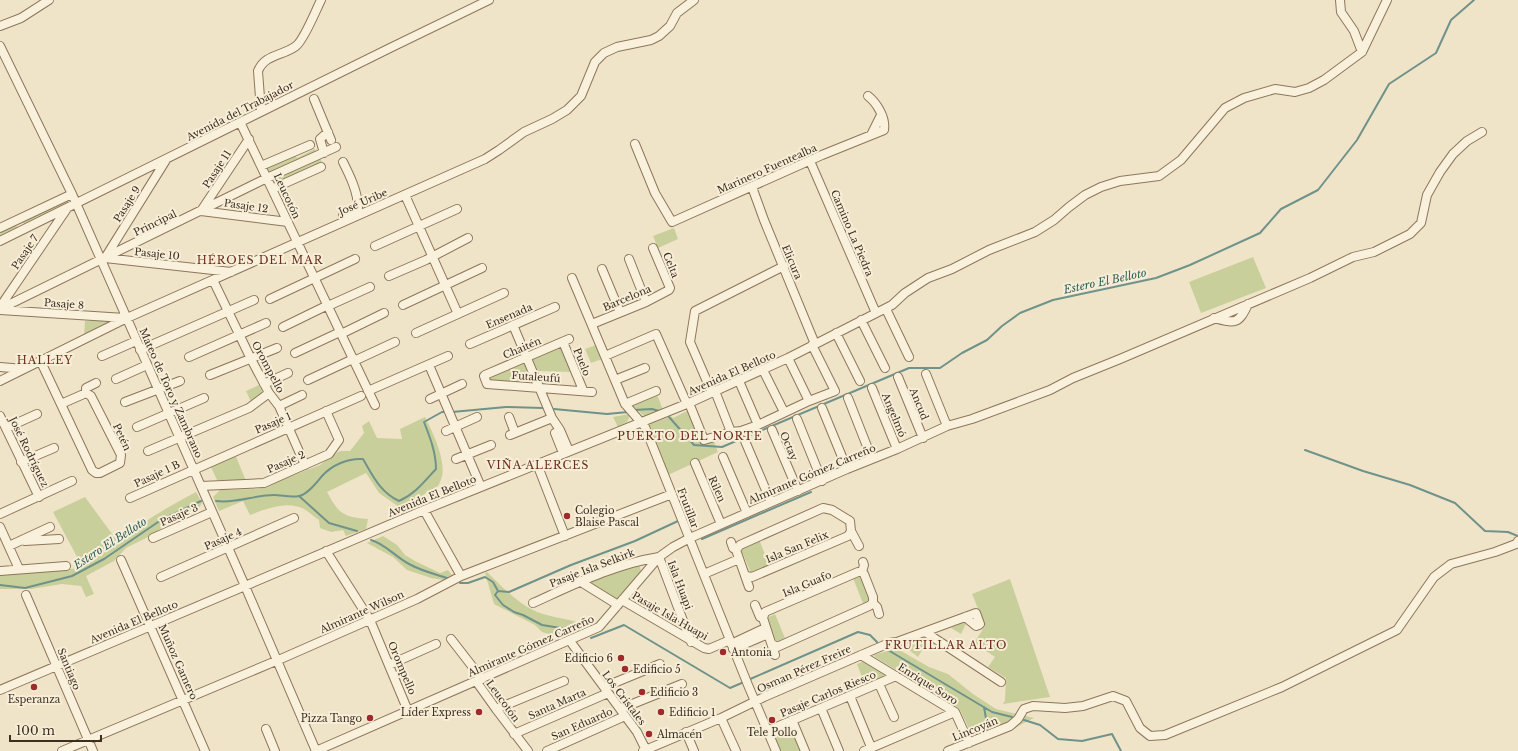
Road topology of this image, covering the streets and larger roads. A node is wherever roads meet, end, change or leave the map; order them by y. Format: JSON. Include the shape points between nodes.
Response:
{"nodes":[{"id":1,"x":49,"y":0,"type":"edge"},
{"id":2,"x":321,"y":0,"type":"edge"},
{"id":3,"x":694,"y":0,"type":"edge"},
{"id":4,"x":1340,"y":0,"type":"edge"},
{"id":5,"x":1387,"y":0,"type":"edge"},
{"id":6,"x":485,"y":1,"type":"edge"},
{"id":7,"x":0,"y":26,"type":"edge"},
{"id":8,"x":0,"y":46,"type":"edge"},
{"id":9,"x":1362,"y":52,"type":"junction"},
{"id":10,"x":868,"y":96,"type":"dead end"},
{"id":11,"x":314,"y":99,"type":"dead end"},
{"id":12,"x":261,"y":111,"type":"junction"},
{"id":13,"x":240,"y":122,"type":"junction"},
{"id":14,"x":1482,"y":132,"type":"dead end"},
{"id":15,"x":248,"y":139,"type":"junction"},
{"id":16,"x":635,"y":144,"type":"dead end"},
{"id":17,"x":310,"y":145,"type":"dead end"},
{"id":18,"x":336,"y":147,"type":"dead end"},
{"id":19,"x":321,"y":154,"type":"junction"},
{"id":20,"x":166,"y":160,"type":"junction"},
{"id":21,"x":810,"y":160,"type":"junction"},
{"id":22,"x":343,"y":162,"type":"dead end"},
{"id":23,"x":262,"y":166,"type":"junction"},
{"id":24,"x":321,"y":167,"type":"dead end"},
{"id":25,"x":267,"y":178,"type":"junction"},
{"id":26,"x":752,"y":187,"type":"junction"},
{"id":27,"x":272,"y":189,"type":"junction"},
{"id":28,"x":72,"y":194,"type":"junction"},
{"id":29,"x":405,"y":195,"type":"junction"},
{"id":30,"x":76,"y":204,"type":"junction"},
{"id":31,"x":67,"y":209,"type":"junction"},
{"id":32,"x":457,"y":209,"type":"dead end"},
{"id":33,"x":201,"y":210,"type":"junction"},
{"id":34,"x":17,"y":219,"type":"junction"},
{"id":35,"x":345,"y":221,"type":"junction"},
{"id":36,"x":288,"y":222,"type":"junction"},
{"id":37,"x":420,"y":226,"type":"junction"},
{"id":38,"x":0,"y":228,"type":"edge"},
{"id":39,"x":22,"y":230,"type":"junction"},
{"id":40,"x":468,"y":238,"type":"dead end"},
{"id":41,"x":0,"y":242,"type":"edge"},
{"id":42,"x":298,"y":242,"type":"junction"},
{"id":43,"x":375,"y":246,"type":"dead end"},
{"id":44,"x":654,"y":248,"type":"dead end"},
{"id":45,"x":433,"y":256,"type":"junction"},
{"id":46,"x":103,"y":259,"type":"junction"},
{"id":47,"x":356,"y":259,"type":"dead end"},
{"id":48,"x":629,"y":259,"type":"dead end"},
{"id":49,"x":784,"y":266,"type":"junction"},
{"id":50,"x":482,"y":268,"type":"dead end"},
{"id":51,"x":602,"y":269,"type":"dead end"},
{"id":52,"x":231,"y":272,"type":"junction"},
{"id":53,"x":389,"y":276,"type":"dead end"},
{"id":54,"x":315,"y":278,"type":"junction"},
{"id":55,"x":572,"y":278,"type":"dead end"},
{"id":56,"x":213,"y":280,"type":"junction"},
{"id":57,"x":446,"y":285,"type":"junction"},
{"id":58,"x":370,"y":287,"type":"dead end"},
{"id":59,"x":670,"y":290,"type":"joint"},
{"id":60,"x":504,"y":293,"type":"dead end"},
{"id":61,"x":270,"y":299,"type":"dead end"},
{"id":62,"x":254,"y":300,"type":"dead end"},
{"id":63,"x":646,"y":302,"type":"junction"},
{"id":64,"x":403,"y":305,"type":"dead end"},
{"id":65,"x":328,"y":306,"type":"junction"},
{"id":66,"x":555,"y":307,"type":"dead end"},
{"id":67,"x":889,"y":307,"type":"junction"},
{"id":68,"x":0,"y":308,"type":"edge"},
{"id":69,"x":228,"y":311,"type":"junction"},
{"id":70,"x":620,"y":312,"type":"junction"},
{"id":71,"x":384,"y":313,"type":"dead end"},
{"id":72,"x":876,"y":313,"type":"junction"},
{"id":73,"x":458,"y":314,"type":"junction"},
{"id":74,"x":127,"y":318,"type":"junction"},
{"id":75,"x":861,"y":320,"type":"junction"},
{"id":76,"x":266,"y":323,"type":"dead end"},
{"id":77,"x":592,"y":324,"type":"junction"},
{"id":78,"x":513,"y":325,"type":"junction"},
{"id":79,"x":283,"y":327,"type":"dead end"},
{"id":80,"x":341,"y":333,"type":"junction"},
{"id":81,"x":416,"y":333,"type":"dead end"},
{"id":82,"x":836,"y":333,"type":"junction"},
{"id":83,"x":240,"y":334,"type":"junction"},
{"id":84,"x":136,"y":341,"type":"junction"},
{"id":85,"x":566,"y":341,"type":"joint"},
{"id":86,"x":395,"y":342,"type":"dead end"},
{"id":87,"x":470,"y":344,"type":"dead end"},
{"id":88,"x":814,"y":344,"type":"junction"},
{"id":89,"x":277,"y":348,"type":"dead end"},
{"id":90,"x":140,"y":350,"type":"junction"},
{"id":91,"x":295,"y":353,"type":"dead end"},
{"id":92,"x":102,"y":356,"type":"dead end"},
{"id":93,"x":448,"y":356,"type":"dead end"},
{"id":94,"x":605,"y":356,"type":"junction"},
{"id":95,"x":189,"y":357,"type":"dead end"},
{"id":96,"x":526,"y":357,"type":"junction"},
{"id":97,"x":909,"y":357,"type":"dead end"},
{"id":98,"x":788,"y":358,"type":"junction"},
{"id":99,"x":251,"y":359,"type":"junction"},
{"id":100,"x":354,"y":360,"type":"junction"},
{"id":101,"x":41,"y":362,"type":"junction"},
{"id":102,"x":147,"y":365,"type":"junction"},
{"id":103,"x":429,"y":365,"type":"junction"},
{"id":104,"x":0,"y":367,"type":"edge"},
{"id":105,"x":645,"y":368,"type":"dead end"},
{"id":106,"x":885,"y":368,"type":"dead end"},
{"id":107,"x":25,"y":369,"type":"junction"},
{"id":108,"x":763,"y":370,"type":"junction"},
{"id":109,"x":288,"y":372,"type":"dead end"},
{"id":110,"x":926,"y":374,"type":"dead end"},
{"id":111,"x":210,"y":375,"type":"dead end"},
{"id":112,"x":484,"y":376,"type":"joint"},
{"id":113,"x":898,"y":377,"type":"dead end"},
{"id":114,"x":116,"y":379,"type":"dead end"},
{"id":115,"x":0,"y":380,"type":"edge"},
{"id":116,"x":308,"y":380,"type":"dead end"},
{"id":117,"x":615,"y":380,"type":"junction"},
{"id":118,"x":180,"y":381,"type":"dead end"},
{"id":119,"x":860,"y":381,"type":"dead end"},
{"id":120,"x":739,"y":382,"type":"junction"},
{"id":121,"x":96,"y":383,"type":"dead end"},
{"id":122,"x":264,"y":384,"type":"junction"},
{"id":123,"x":462,"y":384,"type":"dead end"},
{"id":124,"x":540,"y":388,"type":"junction"},
{"id":125,"x":872,"y":388,"type":"dead end"},
{"id":126,"x":158,"y":389,"type":"junction"},
{"id":127,"x":583,"y":390,"type":"junction"},
{"id":128,"x":368,"y":391,"type":"junction"},
{"id":129,"x":656,"y":391,"type":"dead end"},
{"id":130,"x":592,"y":392,"type":"dead end"},
{"id":131,"x":714,"y":392,"type":"junction"},
{"id":132,"x":86,"y":393,"type":"junction"},
{"id":133,"x":269,"y":393,"type":"junction"},
{"id":134,"x":441,"y":394,"type":"junction"},
{"id":135,"x":302,"y":395,"type":"dead end"},
{"id":136,"x":361,"y":396,"type":"dead end"},
{"id":137,"x":204,"y":398,"type":"dead end"},
{"id":138,"x":848,"y":398,"type":"dead end"},
{"id":139,"x":430,"y":399,"type":"dead end"},
{"id":140,"x":809,"y":401,"type":"junction"},
{"id":141,"x":125,"y":402,"type":"dead end"},
{"id":142,"x":62,"y":404,"type":"junction"},
{"id":143,"x":688,"y":404,"type":"junction"},
{"id":144,"x":375,"y":405,"type":"dead end"},
{"id":145,"x":279,"y":406,"type":"junction"},
{"id":146,"x":629,"y":408,"type":"junction"},
{"id":147,"x":822,"y":408,"type":"dead end"},
{"id":148,"x":326,"y":411,"type":"junction"},
{"id":149,"x":784,"y":412,"type":"junction"},
{"id":150,"x":169,"y":413,"type":"junction"},
{"id":151,"x":37,"y":414,"type":"dead end"},
{"id":152,"x":0,"y":416,"type":"edge"},
{"id":153,"x":477,"y":417,"type":"dead end"},
{"id":154,"x":509,"y":417,"type":"dead end"},
{"id":155,"x":552,"y":418,"type":"junction"},
{"id":156,"x":797,"y":419,"type":"dead end"},
{"id":157,"x":641,"y":423,"type":"junction"},
{"id":158,"x":758,"y":425,"type":"junction"},
{"id":159,"x":947,"y":426,"type":"junction"},
{"id":160,"x":138,"y":427,"type":"dead end"},
{"id":161,"x":456,"y":427,"type":"junction"},
{"id":162,"x":6,"y":428,"type":"junction"},
{"id":163,"x":288,"y":428,"type":"junction"},
{"id":164,"x":772,"y":430,"type":"dead end"},
{"id":165,"x":446,"y":431,"type":"dead end"},
{"id":166,"x":731,"y":432,"type":"junction"},
{"id":167,"x":180,"y":438,"type":"junction"},
{"id":168,"x":922,"y":438,"type":"junction"},
{"id":169,"x":745,"y":441,"type":"dead end"},
{"id":170,"x":491,"y":445,"type":"dead end"},
{"id":171,"x":54,"y":448,"type":"dead end"},
{"id":172,"x":897,"y":449,"type":"junction"},
{"id":173,"x":148,"y":451,"type":"dead end"},
{"id":174,"x":566,"y":452,"type":"junction"},
{"id":175,"x":467,"y":454,"type":"junction"},
{"id":176,"x":723,"y":457,"type":"dead end"},
{"id":177,"x":456,"y":459,"type":"dead end"},
{"id":178,"x":872,"y":459,"type":"junction"},
{"id":179,"x":21,"y":462,"type":"junction"},
{"id":180,"x":695,"y":463,"type":"dead end"},
{"id":181,"x":537,"y":464,"type":"junction"},
{"id":182,"x":305,"y":465,"type":"junction"},
{"id":183,"x":193,"y":468,"type":"junction"},
{"id":184,"x":847,"y":469,"type":"junction"},
{"id":185,"x":822,"y":480,"type":"junction"},
{"id":186,"x":72,"y":481,"type":"dead end"},
{"id":187,"x":201,"y":486,"type":"junction"},
{"id":188,"x":481,"y":487,"type":"junction"},
{"id":189,"x":798,"y":491,"type":"junction"},
{"id":190,"x":672,"y":494,"type":"junction"},
{"id":191,"x":39,"y":497,"type":"junction"},
{"id":192,"x":130,"y":498,"type":"dead end"},
{"id":193,"x":771,"y":502,"type":"junction"},
{"id":194,"x":424,"y":510,"type":"junction"},
{"id":195,"x":212,"y":512,"type":"junction"},
{"id":196,"x":747,"y":513,"type":"junction"},
{"id":197,"x":0,"y":514,"type":"edge"},
{"id":198,"x":294,"y":518,"type":"dead end"},
{"id":199,"x":721,"y":524,"type":"junction"},
{"id":200,"x":1,"y":530,"type":"edge"},
{"id":201,"x":851,"y":531,"type":"junction"},
{"id":202,"x":565,"y":536,"type":"junction"},
{"id":203,"x":153,"y":538,"type":"dead end"},
{"id":204,"x":690,"y":538,"type":"junction"},
{"id":205,"x":20,"y":541,"type":"junction"},
{"id":206,"x":1518,"y":541,"type":"edge"},
{"id":207,"x":731,"y":542,"type":"dead end"},
{"id":208,"x":9,"y":546,"type":"junction"},
{"id":209,"x":859,"y":546,"type":"dead end"},
{"id":210,"x":228,"y":548,"type":"junction"},
{"id":211,"x":736,"y":550,"type":"junction"},
{"id":212,"x":326,"y":551,"type":"junction"},
{"id":213,"x":659,"y":557,"type":"junction"},
{"id":214,"x":121,"y":560,"type":"dead end"},
{"id":215,"x":740,"y":562,"type":"junction"},
{"id":216,"x":863,"y":562,"type":"dead end"},
{"id":217,"x":66,"y":566,"type":"dead end"},
{"id":218,"x":19,"y":569,"type":"junction"},
{"id":219,"x":0,"y":571,"type":"edge"},
{"id":220,"x":862,"y":572,"type":"junction"},
{"id":221,"x":461,"y":576,"type":"junction"},
{"id":222,"x":705,"y":576,"type":"junction"},
{"id":223,"x":746,"y":576,"type":"junction"},
{"id":224,"x":160,"y":577,"type":"dead end"},
{"id":225,"x":581,"y":582,"type":"junction"},
{"id":226,"x":245,"y":586,"type":"junction"},
{"id":227,"x":749,"y":588,"type":"dead end"},
{"id":228,"x":26,"y":595,"type":"dead end"},
{"id":229,"x":620,"y":602,"type":"junction"},
{"id":230,"x":533,"y":603,"type":"dead end"},
{"id":231,"x":872,"y":603,"type":"junction"},
{"id":232,"x":755,"y":605,"type":"dead end"},
{"id":233,"x":879,"y":614,"type":"dead end"},
{"id":234,"x":965,"y":617,"type":"junction"},
{"id":235,"x":762,"y":618,"type":"junction"},
{"id":236,"x":370,"y":620,"type":"junction"},
{"id":237,"x":150,"y":626,"type":"junction"},
{"id":238,"x":767,"y":631,"type":"junction"},
{"id":239,"x":925,"y":632,"type":"junction"},
{"id":240,"x":451,"y":639,"type":"dead end"},
{"id":241,"x":570,"y":641,"type":"junction"},
{"id":242,"x":691,"y":642,"type":"junction"},
{"id":243,"x":436,"y":644,"type":"dead end"},
{"id":244,"x":732,"y":644,"type":"junction"},
{"id":245,"x":772,"y":644,"type":"junction"},
{"id":246,"x":775,"y":655,"type":"dead end"},
{"id":247,"x":861,"y":655,"type":"junction"},
{"id":248,"x":277,"y":660,"type":"junction"},
{"id":249,"x":660,"y":664,"type":"dead end"},
{"id":250,"x":57,"y":665,"type":"junction"},
{"id":251,"x":389,"y":665,"type":"junction"},
{"id":252,"x":896,"y":676,"type":"junction"},
{"id":253,"x":479,"y":680,"type":"junction"},
{"id":254,"x":564,"y":681,"type":"dead end"},
{"id":255,"x":1001,"y":682,"type":"dead end"},
{"id":256,"x":682,"y":684,"type":"dead end"},
{"id":257,"x":879,"y":684,"type":"junction"},
{"id":258,"x":0,"y":690,"type":"edge"},
{"id":259,"x":606,"y":690,"type":"junction"},
{"id":260,"x":850,"y":696,"type":"junction"},
{"id":261,"x":183,"y":700,"type":"junction"},
{"id":262,"x":755,"y":702,"type":"junction"},
{"id":263,"x":821,"y":708,"type":"junction"},
{"id":264,"x":496,"y":709,"type":"junction"},
{"id":265,"x":408,"y":711,"type":"junction"},
{"id":266,"x":623,"y":712,"type":"junction"},
{"id":267,"x":955,"y":712,"type":"junction"},
{"id":268,"x":894,"y":717,"type":"dead end"},
{"id":269,"x":721,"y":718,"type":"junction"},
{"id":270,"x":792,"y":720,"type":"junction"},
{"id":271,"x":266,"y":729,"type":"dead end"},
{"id":272,"x":767,"y":731,"type":"junction"},
{"id":273,"x":686,"y":732,"type":"junction"},
{"id":274,"x":514,"y":734,"type":"junction"},
{"id":275,"x":88,"y":740,"type":"junction"},
{"id":276,"x":969,"y":743,"type":"junction"},
{"id":277,"x":654,"y":749,"type":"edge"},
{"id":278,"x":867,"y":749,"type":"edge"},
{"id":279,"x":62,"y":751,"type":"edge"},
{"id":280,"x":93,"y":751,"type":"edge"},
{"id":281,"x":205,"y":751,"type":"edge"},
{"id":282,"x":275,"y":751,"type":"edge"},
{"id":283,"x":316,"y":751,"type":"edge"},
{"id":284,"x":528,"y":751,"type":"edge"},
{"id":285,"x":547,"y":751,"type":"edge"},
{"id":286,"x":644,"y":751,"type":"edge"},
{"id":287,"x":694,"y":751,"type":"edge"},
{"id":288,"x":736,"y":751,"type":"edge"},
{"id":289,"x":776,"y":751,"type":"edge"},
{"id":290,"x":805,"y":751,"type":"edge"},
{"id":291,"x":839,"y":751,"type":"edge"},
{"id":292,"x":948,"y":751,"type":"edge"}],
"edges":[{"from":1,"to":7,"type":"street","via":[[21,18]]},
{"from":2,"to":12,"type":"street","via":[[296,46],[265,60],[260,65],[258,71]]},
{"from":3,"to":29,"type":"street","name":"José Uribe","via":[[677,13],[670,26],[659,36],[604,53],[595,62],[581,96],[567,110],[524,132],[484,159]]},
{"from":4,"to":9,"type":"street","via":[[1341,12],[1354,31]]},
{"from":5,"to":9,"type":"street"},
{"from":6,"to":12,"type":"street","name":"Avenida del Trabajador"},
{"from":8,"to":28,"type":"street","name":"Mateo de Toro y Zambrano"},
{"from":9,"to":67,"type":"street","name":"Avenida El Belloto","via":[[1332,75],[1309,88],[1295,92],[1275,89],[1244,98],[1225,108],[1181,160],[1159,176],[1120,182],[1090,192],[1035,232],[928,278]]},
{"from":10,"to":21,"type":"street","name":"Marinero Fuentealba","via":[[876,103],[885,125],[884,130]]},
{"from":11,"to":19,"type":"street","via":[[329,136],[320,139]]},
{"from":12,"to":13,"type":"street","name":"Avenida del Trabajador"},
{"from":13,"to":15,"type":"street","name":"Leucotón"},
{"from":13,"to":20,"type":"street","name":"Avenida del Trabajador"},
{"from":14,"to":159,"type":"street","name":"Almirante Gómez Carreño","via":[[1466,141],[1440,172],[1427,195],[1422,223],[1410,234],[1374,252],[1353,257],[1050,390]]},
{"from":15,"to":23,"type":"street","name":"Leucotón"},
{"from":15,"to":33,"type":"street","name":"Pasaje 11"},
{"from":16,"to":26,"type":"street","name":"Marinero Fuentealba","via":[[655,193],[672,222]]},
{"from":17,"to":23,"type":"street"},
{"from":18,"to":19,"type":"street","name":"Principal"},
{"from":19,"to":25,"type":"street","name":"Principal"},
{"from":20,"to":30,"type":"street","name":"Avenida del Trabajador"},
{"from":20,"to":46,"type":"street","name":"Pasaje 9"},
{"from":21,"to":26,"type":"street","name":"Marinero Fuentealba"},
{"from":21,"to":72,"type":"street","name":"Camino La Piedra"},
{"from":22,"to":35,"type":"street","via":[[352,180],[358,203],[358,208],[342,216]]},
{"from":23,"to":25,"type":"street","name":"Leucotón"},
{"from":24,"to":27,"type":"street"},
{"from":25,"to":27,"type":"street","name":"Leucotón"},
{"from":25,"to":33,"type":"street","name":"Principal"},
{"from":26,"to":49,"type":"street","name":"Elicura"},
{"from":27,"to":36,"type":"street","name":"Leucotón"},
{"from":28,"to":30,"type":"street","name":"Mateo de Toro y Zambrano"},
{"from":28,"to":34,"type":"street"},
{"from":29,"to":35,"type":"street","name":"José Uribe"},
{"from":29,"to":37,"type":"street"},
{"from":30,"to":31,"type":"street","name":"Avenida del Trabajador"},
{"from":30,"to":46,"type":"street","name":"Mateo de Toro y Zambrano"},
{"from":31,"to":39,"type":"street","name":"Avenida del Trabajador"},
{"from":31,"to":68,"type":"street","name":"Pasaje 7"},
{"from":32,"to":37,"type":"street"},
{"from":33,"to":36,"type":"street","name":"Pasaje 12"},
{"from":33,"to":46,"type":"street","name":"Principal"},
{"from":34,"to":38,"type":"street"},
{"from":34,"to":39,"type":"street"},
{"from":35,"to":42,"type":"street","name":"José Uribe"},
{"from":36,"to":42,"type":"street","name":"Leucotón"},
{"from":37,"to":43,"type":"street"},
{"from":37,"to":45,"type":"street"},
{"from":39,"to":41,"type":"street","name":"Avenida del Trabajador"},
{"from":40,"to":45,"type":"street"},
{"from":42,"to":52,"type":"street","name":"José Uribe"},
{"from":42,"to":54,"type":"street","name":"Leucotón"},
{"from":44,"to":59,"type":"street","name":"Celta"},
{"from":45,"to":53,"type":"street"},
{"from":45,"to":57,"type":"street"},
{"from":46,"to":52,"type":"street","name":"Pasaje 10"},
{"from":46,"to":68,"type":"street","name":"Principal"},
{"from":46,"to":74,"type":"street","name":"Mateo de Toro y Zambrano"},
{"from":47,"to":54,"type":"street"},
{"from":48,"to":63,"type":"street"},
{"from":49,"to":88,"type":"street","name":"Elicura"},
{"from":49,"to":131,"type":"street","via":[[695,311],[690,342]]},
{"from":50,"to":57,"type":"street"},
{"from":51,"to":70,"type":"street"},
{"from":52,"to":56,"type":"street","name":"José Uribe"},
{"from":54,"to":61,"type":"street"},
{"from":54,"to":65,"type":"street","name":"Leucotón"},
{"from":55,"to":77,"type":"street","name":"Frutillar"},
{"from":56,"to":69,"type":"street","name":"Orompello"},
{"from":56,"to":74,"type":"street","name":"José Uribe"},
{"from":57,"to":64,"type":"street"},
{"from":57,"to":73,"type":"street"},
{"from":58,"to":65,"type":"street"},
{"from":59,"to":63,"type":"street","name":"Barcelona"},
{"from":60,"to":73,"type":"street"},
{"from":62,"to":69,"type":"street"},
{"from":63,"to":70,"type":"street","name":"Barcelona"},
{"from":65,"to":79,"type":"street"},
{"from":65,"to":80,"type":"street","name":"Leucotón"},
{"from":66,"to":78,"type":"street","name":"Ensenada"},
{"from":67,"to":72,"type":"street","name":"Avenida El Belloto"},
{"from":67,"to":97,"type":"street"},
{"from":68,"to":74,"type":"street","name":"Pasaje 8"},
{"from":69,"to":83,"type":"street","name":"Orompello"},
{"from":69,"to":90,"type":"street"},
{"from":70,"to":77,"type":"street","name":"Barcelona"},
{"from":71,"to":80,"type":"street"},
{"from":72,"to":75,"type":"street","name":"Avenida El Belloto"},
{"from":73,"to":81,"type":"street"},
{"from":74,"to":84,"type":"street","name":"Mateo de Toro y Zambrano"},
{"from":74,"to":101,"type":"street","name":"José Uribe"},
{"from":75,"to":82,"type":"street","name":"Avenida El Belloto"},
{"from":75,"to":106,"type":"street"},
{"from":76,"to":83,"type":"street"},
{"from":77,"to":94,"type":"street","name":"Frutillar"},
{"from":78,"to":87,"type":"street","name":"Ensenada"},
{"from":78,"to":96,"type":"street"},
{"from":80,"to":91,"type":"street"},
{"from":80,"to":100,"type":"street","name":"Leucotón"},
{"from":82,"to":88,"type":"street","name":"Avenida El Belloto"},
{"from":82,"to":119,"type":"street"},
{"from":83,"to":95,"type":"street"},
{"from":83,"to":99,"type":"street","name":"Orompello"},
{"from":84,"to":90,"type":"street","name":"Mateo de Toro y Zambrano"},
{"from":84,"to":92,"type":"street"},
{"from":85,"to":96,"type":"street","name":"Chaitén"},
{"from":85,"to":127,"type":"street","name":"Puelo"},
{"from":86,"to":100,"type":"street"},
{"from":88,"to":98,"type":"street","name":"Avenida El Belloto"},
{"from":88,"to":140,"type":"street","name":"Elicura","via":[[835,391]]},
{"from":89,"to":99,"type":"street"},
{"from":90,"to":102,"type":"street","name":"Mateo de Toro y Zambrano"},
{"from":93,"to":103,"type":"street"},
{"from":94,"to":117,"type":"street","name":"Frutillar"},
{"from":94,"to":143,"type":"street","via":[[656,334]]},
{"from":96,"to":112,"type":"street","name":"Chaitén"},
{"from":96,"to":124,"type":"street"},
{"from":98,"to":108,"type":"street","name":"Avenida El Belloto"},
{"from":98,"to":140,"type":"street"},
{"from":99,"to":111,"type":"street"},
{"from":99,"to":122,"type":"street","name":"Orompello"},
{"from":100,"to":116,"type":"street"},
{"from":100,"to":128,"type":"street","name":"Leucotón"},
{"from":101,"to":107,"type":"street","name":"José Uribe"},
{"from":101,"to":142,"type":"street","name":"Petén"},
{"from":102,"to":114,"type":"street"},
{"from":102,"to":126,"type":"street","name":"Mateo de Toro y Zambrano"},
{"from":103,"to":128,"type":"street"},
{"from":103,"to":134,"type":"street"},
{"from":104,"to":107,"type":"street"},
{"from":105,"to":117,"type":"street"},
{"from":107,"to":115,"type":"street","name":"José Uribe"},
{"from":108,"to":120,"type":"street","name":"Avenida El Belloto"},
{"from":108,"to":149,"type":"street"},
{"from":109,"to":122,"type":"street"},
{"from":110,"to":159,"type":"street"},
{"from":112,"to":124,"type":"street","name":"Futaleufú","via":[[487,384]]},
{"from":113,"to":168,"type":"street","name":"Ancud"},
{"from":117,"to":146,"type":"street","name":"Frutillar"},
{"from":118,"to":126,"type":"street"},
{"from":120,"to":131,"type":"street","name":"Avenida El Belloto"},
{"from":120,"to":158,"type":"street"},
{"from":121,"to":132,"type":"street","via":[[86,388]]},
{"from":122,"to":133,"type":"street","name":"Orompello"},
{"from":123,"to":134,"type":"street"},
{"from":124,"to":127,"type":"street","name":"Futaleufú"},
{"from":124,"to":155,"type":"street"},
{"from":125,"to":172,"type":"street","name":"Angelmó"},
{"from":126,"to":141,"type":"street"},
{"from":126,"to":150,"type":"street","name":"Mateo de Toro y Zambrano"},
{"from":127,"to":130,"type":"street","name":"Futaleufú"},
{"from":128,"to":144,"type":"street","name":"Leucotón"},
{"from":129,"to":146,"type":"street"},
{"from":131,"to":143,"type":"street","name":"Avenida El Belloto"},
{"from":131,"to":166,"type":"street"},
{"from":132,"to":142,"type":"street"},
{"from":132,"to":142,"type":"street","name":"Petén","via":[[91,396],[121,455],[118,464],[100,473],[92,470]]},
{"from":133,"to":145,"type":"street","name":"Orompello"},
{"from":133,"to":167,"type":"street","via":[[249,408]]},
{"from":134,"to":139,"type":"street"},
{"from":134,"to":161,"type":"street"},
{"from":135,"to":145,"type":"street"},
{"from":136,"to":148,"type":"street","name":"Pasaje 1"},
{"from":137,"to":150,"type":"street"},
{"from":138,"to":178,"type":"street"},
{"from":140,"to":149,"type":"street"},
{"from":143,"to":157,"type":"street","name":"Avenida El Belloto"},
{"from":143,"to":166,"type":"street","via":[[704,440]]},
{"from":145,"to":163,"type":"street","name":"Orompello"},
{"from":146,"to":157,"type":"street","name":"Frutillar"},
{"from":147,"to":184,"type":"street"},
{"from":148,"to":163,"type":"street","name":"Pasaje 1"},
{"from":148,"to":182,"type":"street","name":"Pasaje 2","via":[[339,440],[329,454]]},
{"from":149,"to":158,"type":"street"},
{"from":150,"to":160,"type":"street"},
{"from":150,"to":167,"type":"street","name":"Mateo de Toro y Zambrano"},
{"from":151,"to":162,"type":"street"},
{"from":152,"to":162,"type":"street","name":"José Rodríguez"},
{"from":153,"to":161,"type":"street"},
{"from":154,"to":155,"type":"street","via":[[512,434]]},
{"from":155,"to":174,"type":"street","via":[[555,432]]},
{"from":156,"to":185,"type":"street"},
{"from":157,"to":174,"type":"street","name":"Avenida El Belloto"},
{"from":157,"to":190,"type":"street","name":"Frutillar","via":[[645,427]]},
{"from":158,"to":166,"type":"street"},
{"from":159,"to":168,"type":"street","name":"Almirante Gómez Carreño"},
{"from":161,"to":165,"type":"street"},
{"from":161,"to":175,"type":"street"},
{"from":162,"to":179,"type":"street","name":"José Rodríguez"},
{"from":163,"to":182,"type":"street","name":"Orompello"},
{"from":163,"to":183,"type":"street","name":"Pasaje 1"},
{"from":164,"to":189,"type":"street","name":"Octay"},
{"from":167,"to":173,"type":"street"},
{"from":167,"to":183,"type":"street","name":"Mateo de Toro y Zambrano"},
{"from":168,"to":172,"type":"street","name":"Almirante Gómez Carreño"},
{"from":169,"to":193,"type":"street"},
{"from":170,"to":175,"type":"street"},
{"from":171,"to":179,"type":"street"},
{"from":172,"to":178,"type":"street","name":"Almirante Gómez Carreño"},
{"from":174,"to":181,"type":"street","name":"Avenida El Belloto"},
{"from":175,"to":177,"type":"street"},
{"from":175,"to":188,"type":"street"},
{"from":176,"to":196,"type":"street"},
{"from":178,"to":184,"type":"street","name":"Almirante Gómez Carreño"},
{"from":179,"to":191,"type":"street","name":"José Rodríguez"},
{"from":180,"to":199,"type":"street","name":"Rilen"},
{"from":181,"to":188,"type":"street","name":"Avenida El Belloto"},
{"from":181,"to":202,"type":"street"},
{"from":182,"to":187,"type":"street","name":"Pasaje 2","via":[[264,483]]},
{"from":183,"to":187,"type":"street","name":"Mateo de Toro y Zambrano"},
{"from":183,"to":192,"type":"street","name":"Pasaje 1 B"},
{"from":184,"to":185,"type":"street","name":"Almirante Gómez Carreño"},
{"from":185,"to":189,"type":"street","name":"Almirante Gómez Carreño"},
{"from":186,"to":191,"type":"street"},
{"from":187,"to":195,"type":"street","name":"Mateo de Toro y Zambrano"},
{"from":188,"to":194,"type":"street","name":"Avenida El Belloto"},
{"from":189,"to":193,"type":"street","name":"Almirante Gómez Carreño"},
{"from":190,"to":202,"type":"street","name":"Almirante Wilson"},
{"from":190,"to":204,"type":"street","name":"Frutillar"},
{"from":191,"to":197,"type":"street"},
{"from":193,"to":196,"type":"street","name":"Almirante Gómez Carreño"},
{"from":194,"to":212,"type":"street","name":"Avenida El Belloto"},
{"from":194,"to":221,"type":"street"},
{"from":195,"to":203,"type":"street","name":"Pasaje 3"},
{"from":195,"to":210,"type":"street","name":"Mateo de Toro y Zambrano"},
{"from":196,"to":199,"type":"street","name":"Almirante Gómez Carreño"},
{"from":198,"to":210,"type":"street","name":"Pasaje 4"},
{"from":199,"to":204,"type":"street","name":"Almirante Gómez Carreño"},
{"from":200,"to":208,"type":"street"},
{"from":201,"to":209,"type":"street"},
{"from":201,"to":211,"type":"street","via":[[850,521],[828,508],[823,508],[740,545]]},
{"from":201,"to":223,"type":"street","name":"Isla San Felix","via":[[841,540],[752,577]]},
{"from":202,"to":221,"type":"street","name":"Almirante Wilson"},
{"from":204,"to":213,"type":"street","name":"Almirante Gómez Carreño"},
{"from":204,"to":222,"type":"street","name":"Frutillar"},
{"from":205,"to":205,"type":"street","via":[[48,528],[56,539]]},
{"from":205,"to":208,"type":"street"},
{"from":206,"to":276,"type":"street","name":"Lincoyán","via":[[1494,552],[1450,564],[1434,577],[1398,630],[1282,687],[1165,735],[1150,736],[1140,728],[1126,701],[1113,696],[1083,706],[1033,706],[1024,709],[1010,726]]},
{"from":207,"to":211,"type":"street"},
{"from":208,"to":218,"type":"street"},
{"from":210,"to":224,"type":"street","name":"Pasaje 4"},
{"from":210,"to":226,"type":"street","name":"Mateo de Toro y Zambrano"},
{"from":211,"to":215,"type":"street"},
{"from":212,"to":226,"type":"street","name":"Avenida El Belloto"},
{"from":212,"to":236,"type":"street","name":"Orompello"},
{"from":213,"to":225,"type":"street","name":"Pasaje Isla Selkirk","via":[[639,560]]},
{"from":213,"to":229,"type":"street","name":"Almirante Gómez Carreño"},
{"from":213,"to":242,"type":"street","name":"Isla Huapi"},
{"from":214,"to":237,"type":"street","name":"Muñoz Gamero"},
{"from":215,"to":222,"type":"street"},
{"from":215,"to":223,"type":"street"},
{"from":216,"to":220,"type":"street"},
{"from":217,"to":218,"type":"street"},
{"from":218,"to":219,"type":"street"},
{"from":220,"to":231,"type":"street","via":[[873,597]]},
{"from":220,"to":235,"type":"street","name":"Isla Guafo","via":[[765,612]]},
{"from":221,"to":236,"type":"street","name":"Almirante Wilson"},
{"from":222,"to":244,"type":"street","name":"Frutillar"},
{"from":223,"to":227,"type":"street"},
{"from":225,"to":229,"type":"street","name":"Pasaje Isla Huapi"},
{"from":225,"to":230,"type":"street","name":"Pasaje Isla Selkirk"},
{"from":226,"to":237,"type":"street","name":"Avenida El Belloto"},
{"from":226,"to":248,"type":"street","name":"Mateo de Toro y Zambrano"},
{"from":228,"to":250,"type":"street","name":"Santiago"},
{"from":229,"to":241,"type":"street","name":"Almirante Gómez Carreño","via":[[599,627]]},
{"from":229,"to":242,"type":"street","name":"Pasaje Isla Huapi"},
{"from":231,"to":233,"type":"street","via":[[877,607]]},
{"from":231,"to":245,"type":"street","via":[[777,647]]},
{"from":232,"to":235,"type":"street"},
{"from":234,"to":234,"type":"street","name":"Osman Pérez Freire","via":[[976,614],[980,624],[978,626]]},
{"from":234,"to":239,"type":"street","name":"Osman Pérez Freire"},
{"from":235,"to":238,"type":"street"},
{"from":236,"to":248,"type":"street","name":"Almirante Wilson"},
{"from":236,"to":251,"type":"street","name":"Orompello"},
{"from":237,"to":250,"type":"street","name":"Avenida El Belloto"},
{"from":237,"to":261,"type":"street","name":"Muñoz Gamero"},
{"from":238,"to":244,"type":"street","name":"Pasaje Isla Huapi"},
{"from":238,"to":245,"type":"street"},
{"from":239,"to":247,"type":"street","name":"Osman Pérez Freire"},
{"from":239,"to":255,"type":"street"},
{"from":240,"to":253,"type":"street","name":"Leucotón"},
{"from":241,"to":253,"type":"street","name":"Almirante Gómez Carreño"},
{"from":241,"to":259,"type":"street","name":"Los Cristales"},
{"from":242,"to":244,"type":"street","name":"Pasaje Isla Huapi","via":[[709,649]]},
{"from":243,"to":251,"type":"street"},
{"from":244,"to":262,"type":"street","name":"Frutillar"},
{"from":245,"to":246,"type":"street"},
{"from":247,"to":252,"type":"street","name":"Enrique Soro"},
{"from":247,"to":262,"type":"street","name":"Osman Pérez Freire"},
{"from":248,"to":261,"type":"street","name":"Almirante Wilson"},
{"from":248,"to":283,"type":"street","name":"Mateo de Toro y Zambrano"},
{"from":249,"to":259,"type":"street","name":"Santa Marta"},
{"from":250,"to":258,"type":"street","name":"Avenida El Belloto"},
{"from":250,"to":275,"type":"street","name":"Santiago"},
{"from":251,"to":265,"type":"street","name":"Orompello"},
{"from":252,"to":257,"type":"street","name":"Pasaje Carlos Riesco"},
{"from":252,"to":267,"type":"street","name":"Enrique Soro"},
{"from":253,"to":264,"type":"street","name":"Leucotón"},
{"from":253,"to":265,"type":"street","name":"Almirante Gómez Carreño"},
{"from":254,"to":264,"type":"street"},
{"from":256,"to":266,"type":"street","name":"San Eduardo"},
{"from":257,"to":260,"type":"street","name":"Pasaje Carlos Riesco"},
{"from":257,"to":268,"type":"street"},
{"from":259,"to":266,"type":"street","name":"Los Cristales"},
{"from":259,"to":274,"type":"street","name":"Santa Marta"},
{"from":260,"to":263,"type":"street","name":"Pasaje Carlos Riesco"},
{"from":260,"to":278,"type":"street"},
{"from":261,"to":275,"type":"street","name":"Almirante Wilson"},
{"from":261,"to":281,"type":"street","name":"Muñoz Gamero"},
{"from":262,"to":269,"type":"street","name":"Osman Pérez Freire"},
{"from":262,"to":272,"type":"street","name":"Frutillar"},
{"from":263,"to":270,"type":"street","name":"Pasaje Carlos Riesco"},
{"from":263,"to":291,"type":"street"},
{"from":264,"to":274,"type":"street","name":"Leucotón"},
{"from":265,"to":283,"type":"street","name":"Almirante Gómez Carreño"},
{"from":266,"to":285,"type":"street","name":"San Eduardo"},
{"from":266,"to":286,"type":"street","name":"Los Cristales","via":[[637,732]]},
{"from":267,"to":276,"type":"street","name":"Enrique Soro"},
{"from":267,"to":278,"type":"street"},
{"from":269,"to":273,"type":"street","name":"Osman Pérez Freire"},
{"from":269,"to":288,"type":"street"},
{"from":270,"to":272,"type":"street","name":"Pasaje Carlos Riesco"},
{"from":270,"to":290,"type":"street"},
{"from":271,"to":282,"type":"street"},
{"from":272,"to":289,"type":"street","name":"Frutillar"},
{"from":273,"to":277,"type":"street","name":"Osman Pérez Freire"},
{"from":273,"to":287,"type":"street"},
{"from":274,"to":284,"type":"street","name":"Leucotón"},
{"from":275,"to":279,"type":"street","name":"Almirante Wilson"},
{"from":275,"to":280,"type":"street","name":"Santiago"},
{"from":276,"to":292,"type":"street","name":"Lincoyán"},
{"from":277,"to":286,"type":"street","name":"Osman Pérez Freire"}]}
